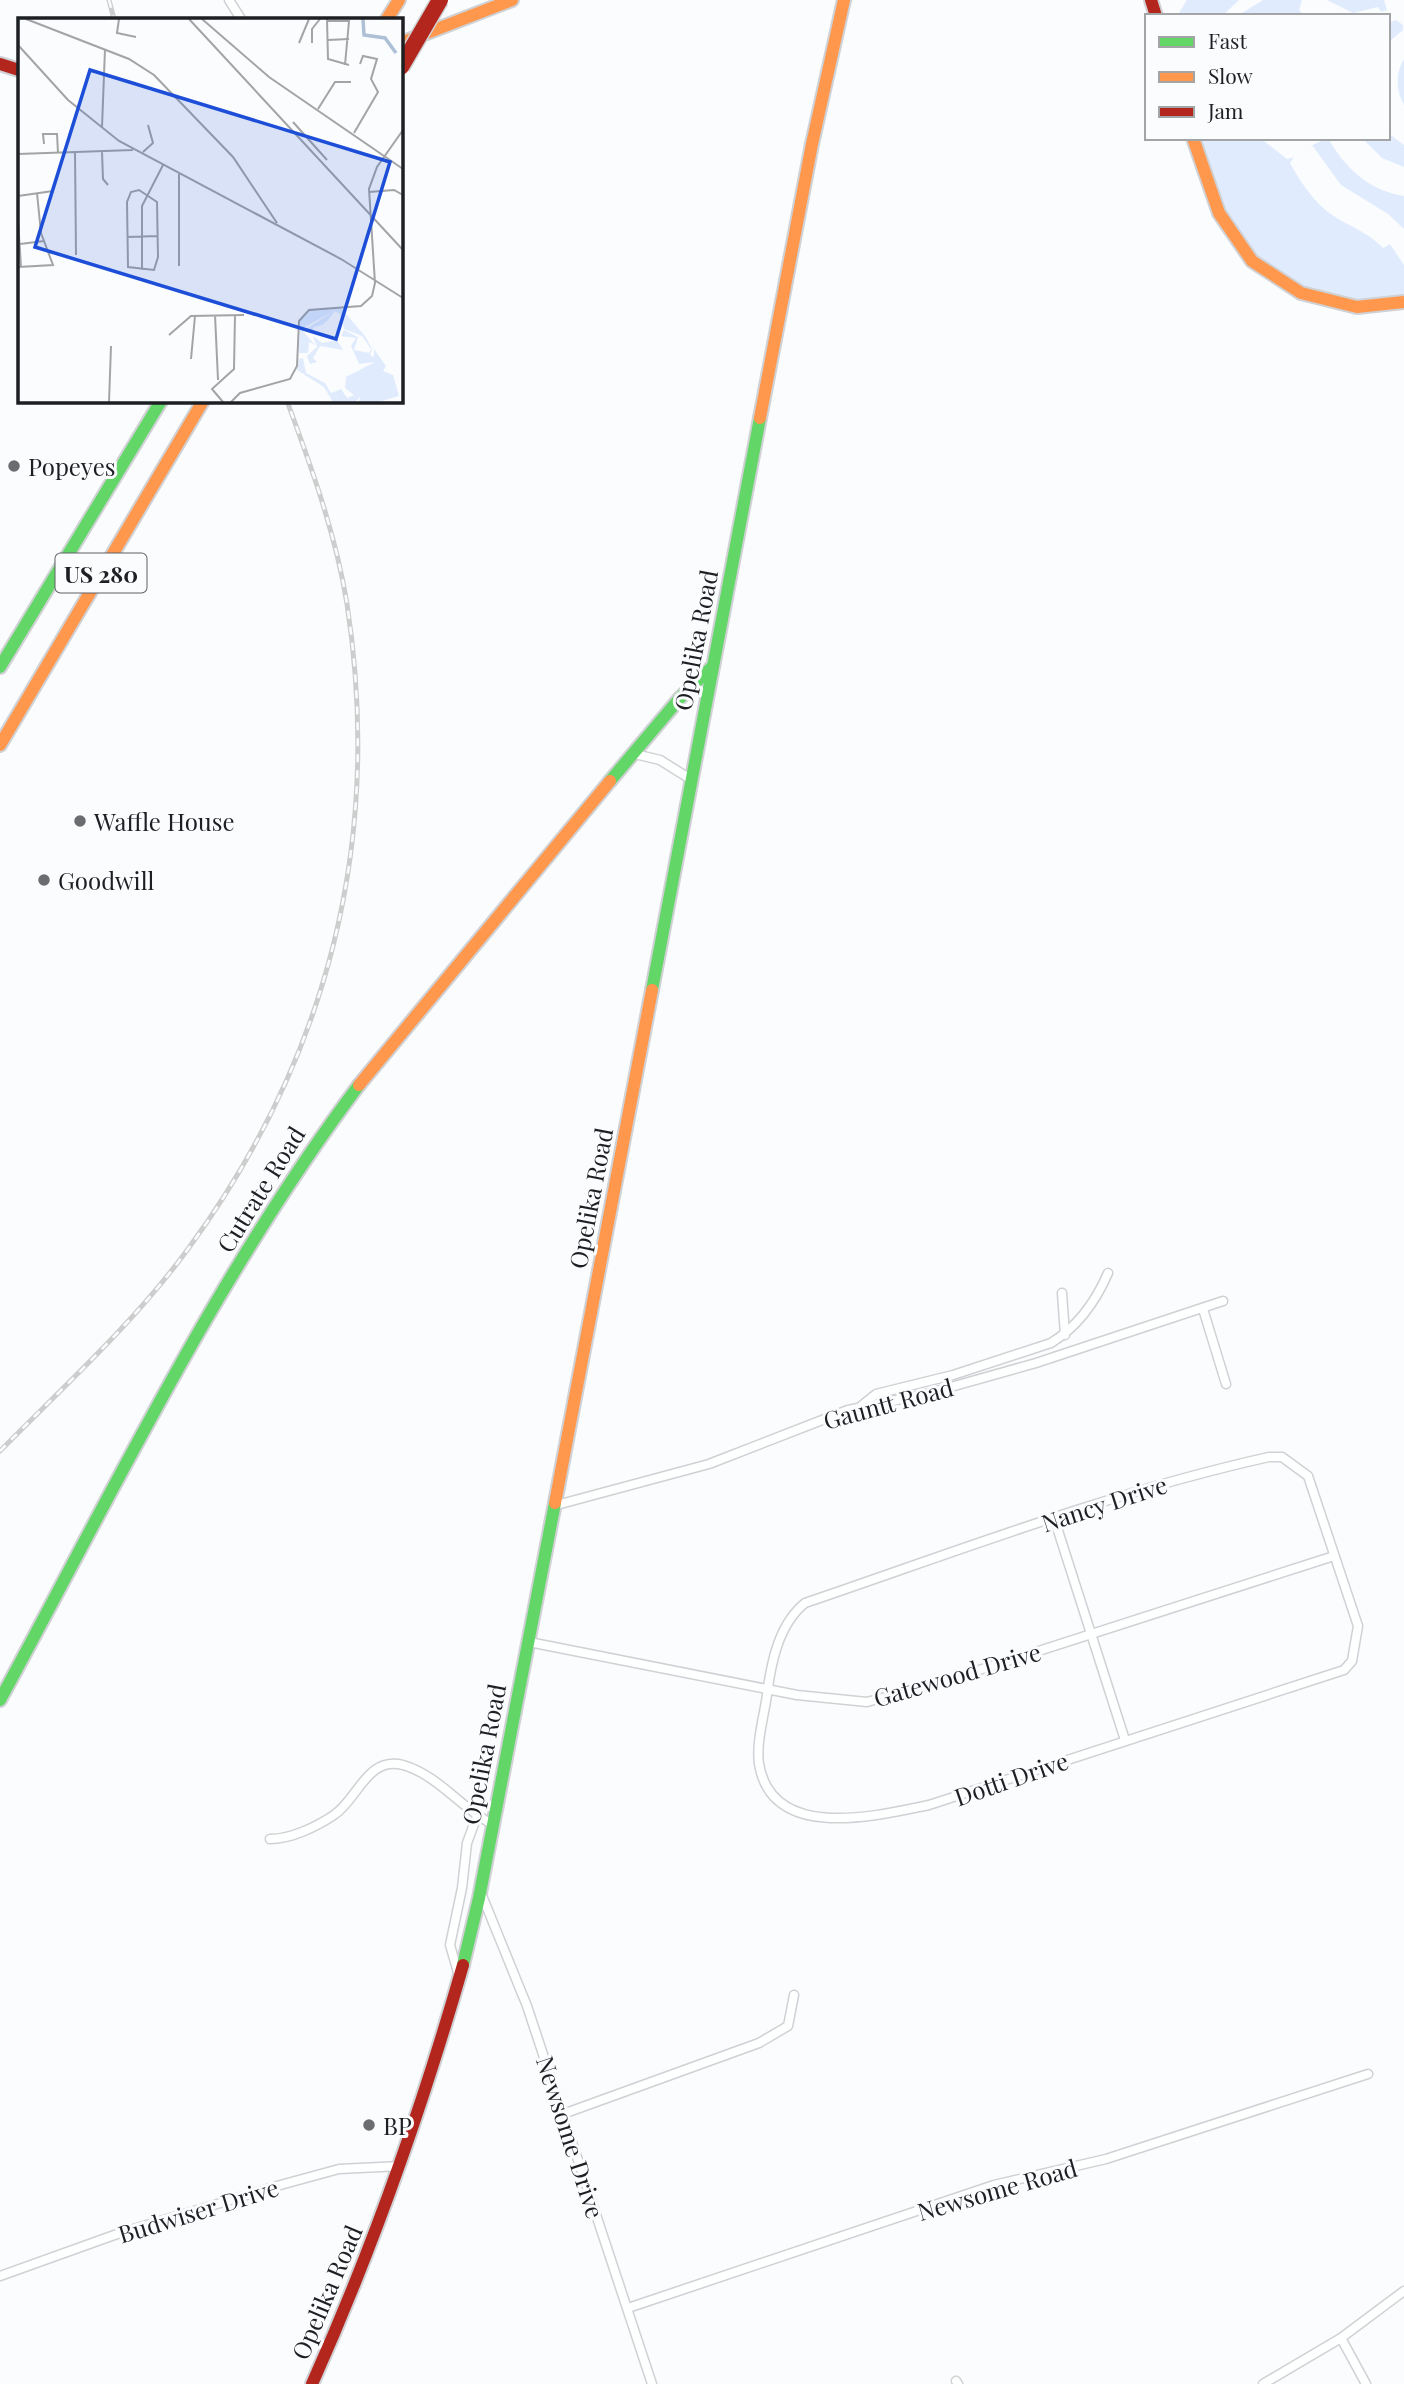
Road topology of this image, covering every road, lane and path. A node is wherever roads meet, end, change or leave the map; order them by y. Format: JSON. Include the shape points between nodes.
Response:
{"nodes":[{"id":1,"x":229,"y":0,"type":"edge"},
{"id":2,"x":399,"y":0,"type":"edge"},
{"id":3,"x":440,"y":0,"type":"edge"},
{"id":4,"x":512,"y":0,"type":"edge"},
{"id":5,"x":844,"y":0,"type":"edge"},
{"id":6,"x":239,"y":18,"type":"edge"},
{"id":7,"x":388,"y":18,"type":"edge"},
{"id":8,"x":402,"y":43,"type":"edge"},
{"id":9,"x":0,"y":64,"type":"edge"},
{"id":10,"x":402,"y":65,"type":"edge"},
{"id":11,"x":18,"y":69,"type":"edge"},
{"id":12,"x":1195,"y":140,"type":"edge"},
{"id":13,"x":1404,"y":302,"type":"edge"},
{"id":14,"x":160,"y":402,"type":"edge"},
{"id":15,"x":202,"y":402,"type":"edge"},
{"id":16,"x":713,"y":666,"type":"junction"},
{"id":17,"x":0,"y":667,"type":"edge"},
{"id":18,"x":0,"y":745,"type":"edge"},
{"id":19,"x":635,"y":754,"type":"junction"},
{"id":20,"x":692,"y":780,"type":"junction"},
{"id":21,"x":1108,"y":1273,"type":"dead end"},
{"id":22,"x":1062,"y":1293,"type":"dead end"},
{"id":23,"x":1223,"y":1301,"type":"dead end"},
{"id":24,"x":1203,"y":1309,"type":"junction"},
{"id":25,"x":1065,"y":1335,"type":"junction"},
{"id":26,"x":1226,"y":1384,"type":"dead end"},
{"id":27,"x":861,"y":1406,"type":"junction"},
{"id":28,"x":553,"y":1506,"type":"junction"},
{"id":29,"x":1054,"y":1518,"type":"junction"},
{"id":30,"x":1334,"y":1556,"type":"junction"},
{"id":31,"x":1089,"y":1633,"type":"junction"},
{"id":32,"x":529,"y":1642,"type":"junction"},
{"id":33,"x":1352,"y":1661,"type":"joint"},
{"id":34,"x":767,"y":1688,"type":"junction"},
{"id":35,"x":0,"y":1700,"type":"edge"},
{"id":36,"x":1125,"y":1740,"type":"junction"},
{"id":37,"x":477,"y":1816,"type":"junction"},
{"id":38,"x":492,"y":1824,"type":"junction"},
{"id":39,"x":270,"y":1839,"type":"dead end"},
{"id":40,"x":481,"y":1893,"type":"junction"},
{"id":41,"x":459,"y":1977,"type":"junction"},
{"id":42,"x":794,"y":1995,"type":"dead end"},
{"id":43,"x":1368,"y":2074,"type":"dead end"},
{"id":44,"x":563,"y":2115,"type":"junction"},
{"id":45,"x":401,"y":2165,"type":"junction"},
{"id":46,"x":0,"y":2276,"type":"edge"},
{"id":47,"x":1404,"y":2291,"type":"edge"},
{"id":48,"x":628,"y":2308,"type":"junction"},
{"id":49,"x":1341,"y":2338,"type":"junction"},
{"id":50,"x":312,"y":2384,"type":"edge"},
{"id":51,"x":652,"y":2384,"type":"edge"},
{"id":52,"x":1263,"y":2384,"type":"edge"},
{"id":53,"x":1366,"y":2384,"type":"edge"}],
"edges":[{"from":1,"to":6,"type":"street"},
{"from":2,"to":7,"type":"main road"},
{"from":3,"to":10,"type":"main road","bridge":true},
{"from":4,"to":8,"type":"main road"},
{"from":5,"to":16,"type":"main road","name":"Opelika Road","via":[[812,144]]},
{"from":9,"to":11,"type":"main road"},
{"from":12,"to":13,"type":"main road","via":[[1219,213],[1252,261],[1301,293],[1357,307]]},
{"from":14,"to":17,"type":"main road","number":"US 280"},
{"from":15,"to":18,"type":"main road","number":"US 280"},
{"from":16,"to":19,"type":"main road","name":"Cutrate Road"},
{"from":16,"to":20,"type":"main road","name":"Opelika Road"},
{"from":19,"to":20,"type":"street","via":[[660,760]]},
{"from":19,"to":35,"type":"main road","name":"Cutrate Road","via":[[380,1057],[311,1149],[220,1296]]},
{"from":20,"to":28,"type":"main road","name":"Opelika Road"},
{"from":21,"to":25,"type":"street","via":[[1092,1304]]},
{"from":22,"to":25,"type":"street"},
{"from":23,"to":24,"type":"street","name":"Gauntt Road"},
{"from":24,"to":26,"type":"street"},
{"from":24,"to":27,"type":"street","name":"Gauntt Road","via":[[926,1394]]},
{"from":25,"to":27,"type":"street","via":[[1007,1358],[876,1394]]},
{"from":27,"to":28,"type":"street","name":"Gauntt Road","via":[[709,1464]]},
{"from":28,"to":32,"type":"main road","name":"Opelika Road"},
{"from":29,"to":30,"type":"street","name":"Nancy Drive","via":[[1204,1471],[1282,1457],[1308,1476]]},
{"from":29,"to":31,"type":"street"},
{"from":29,"to":34,"type":"street","name":"Nancy Drive","via":[[805,1603],[785,1623]]},
{"from":30,"to":31,"type":"street","name":"Gatewood Drive"},
{"from":30,"to":33,"type":"street","name":"Nancy Drive","via":[[1358,1626]]},
{"from":31,"to":34,"type":"street","name":"Gatewood Drive","via":[[867,1702]]},
{"from":31,"to":36,"type":"street"},
{"from":32,"to":34,"type":"street","name":"Gatewood Drive"},
{"from":32,"to":38,"type":"main road","name":"Opelika Road"},
{"from":33,"to":36,"type":"street","name":"Dotti Drive","via":[[1344,1670],[1312,1683]]},
{"from":34,"to":36,"type":"street","name":"Dotti Drive","via":[[758,1760],[763,1782],[776,1800],[795,1812],[817,1817],[874,1816],[929,1805]]},
{"from":37,"to":38,"type":"street"},
{"from":37,"to":39,"type":"street","via":[[413,1769],[391,1764],[371,1772],[334,1815],[293,1835]]},
{"from":37,"to":41,"type":"street","via":[[467,1843],[450,1945]]},
{"from":38,"to":40,"type":"main road","name":"Opelika Road"},
{"from":40,"to":41,"type":"main road","name":"Opelika Road"},
{"from":40,"to":44,"type":"street","name":"Newsome Drive","via":[[527,2006]]},
{"from":41,"to":45,"type":"main road","name":"Opelika Road"},
{"from":42,"to":44,"type":"street","via":[[792,2016],[780,2033]]},
{"from":43,"to":48,"type":"street","name":"Newsome Road","via":[[1106,2159],[994,2185]]},
{"from":44,"to":48,"type":"street","name":"Newsome Drive"},
{"from":45,"to":46,"type":"street","name":"Budwiser Drive","via":[[339,2169],[284,2184],[120,2233]]},
{"from":45,"to":50,"type":"main road","name":"Opelika Road"},
{"from":47,"to":49,"type":"street"},
{"from":48,"to":51,"type":"street","name":"Newsome Drive"},
{"from":49,"to":52,"type":"street"},
{"from":49,"to":53,"type":"street"}]}
